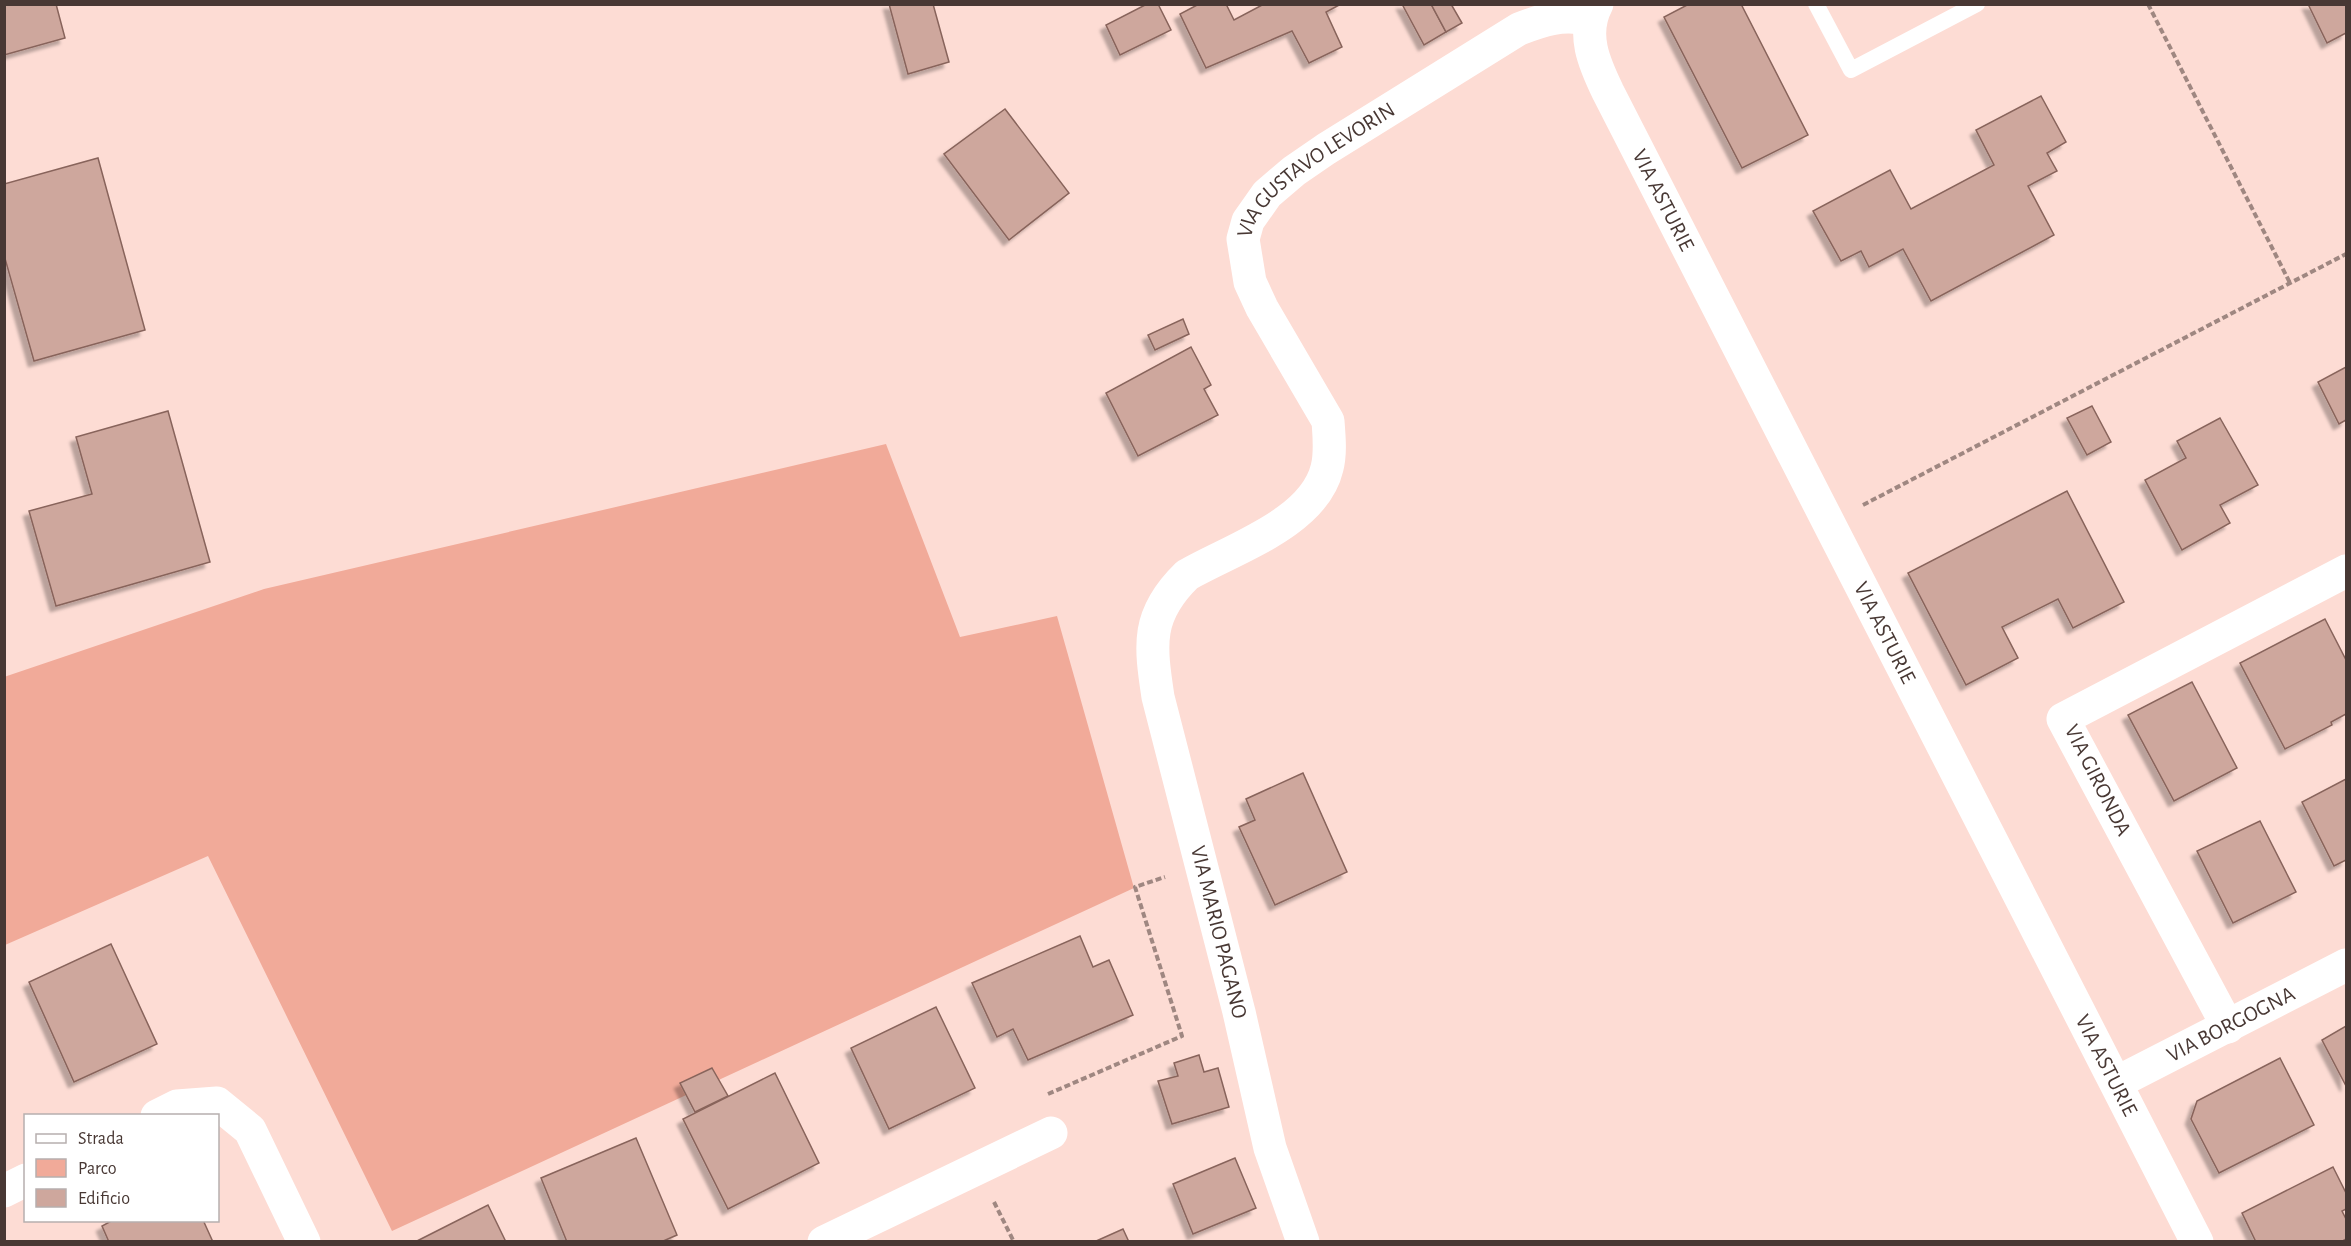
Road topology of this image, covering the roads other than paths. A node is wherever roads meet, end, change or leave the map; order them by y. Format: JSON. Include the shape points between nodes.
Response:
{"nodes":[{"id":1,"x":1816,"y":4,"type":"edge"},
{"id":2,"x":1977,"y":4,"type":"edge"},
{"id":3,"x":1593,"y":12,"type":"edge"},
{"id":4,"x":2346,"y":570,"type":"edge"},
{"id":5,"x":1156,"y":620,"type":"joint"},
{"id":6,"x":2346,"y":965,"type":"edge"},
{"id":7,"x":2228,"y":1027,"type":"junction"},
{"id":8,"x":2116,"y":1083,"type":"junction"},
{"id":9,"x":161,"y":1114,"type":"edge"},
{"id":10,"x":1051,"y":1133,"type":"dead end"},
{"id":11,"x":24,"y":1181,"type":"edge"},
{"id":12,"x":4,"y":1191,"type":"edge"},
{"id":13,"x":303,"y":1242,"type":"edge"},
{"id":14,"x":824,"y":1242,"type":"edge"},
{"id":15,"x":1302,"y":1242,"type":"edge"},
{"id":16,"x":2197,"y":1242,"type":"edge"}],
"edges":[{"from":1,"to":2,"type":"lane","via":[[1851,70]]},
{"from":3,"to":5,"type":"street","name":"VIA GUSTAVO LEVORIN","via":[[1543,20],[1520,29],[1294,171],[1268,194],[1248,221],[1244,239],[1250,282],[1328,421],[1327,468],[1316,494],[1302,511],[1187,575],[1163,603]]},
{"from":3,"to":8,"type":"street","name":"VIA ASTURIE","via":[[1589,43],[1595,66]]},
{"from":4,"to":7,"type":"street","name":"VIA GIRONDA","via":[[2063,719]]},
{"from":5,"to":15,"type":"street","name":"VIA MARIO PAGANO","via":[[1152,639],[1158,697],[1270,1148]]},
{"from":6,"to":7,"type":"street","name":"VIA BORGOGNA"},
{"from":7,"to":8,"type":"street","name":"VIA BORGOGNA"},
{"from":8,"to":16,"type":"street","name":"VIA ASTURIE"},
{"from":9,"to":13,"type":"street","via":[[177,1106],[217,1103],[250,1130]]},
{"from":10,"to":14,"type":"street"},
{"from":11,"to":12,"type":"street"}]}
